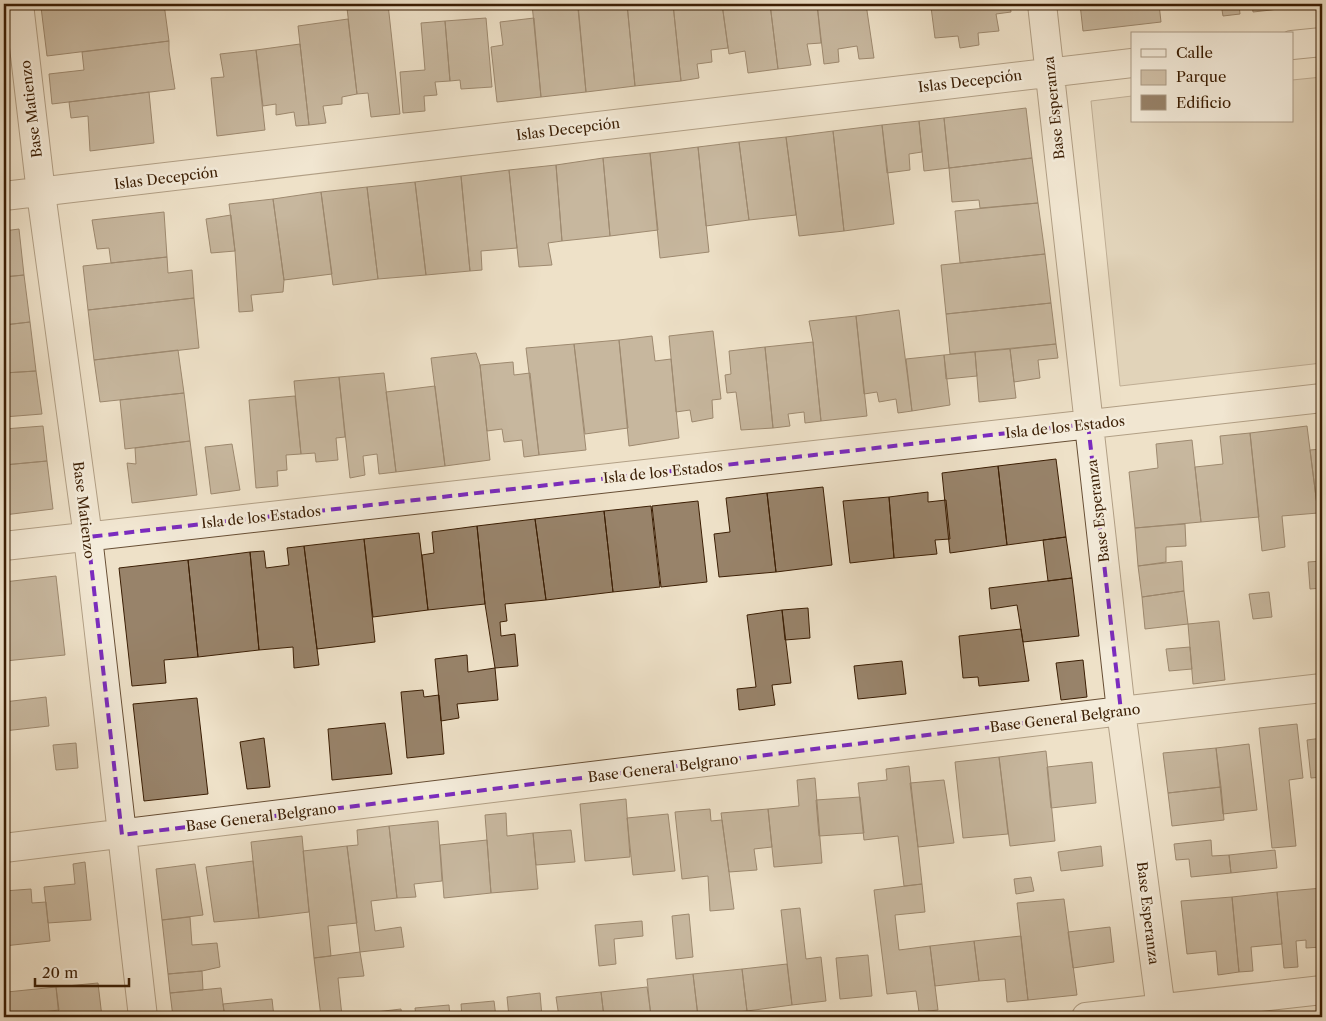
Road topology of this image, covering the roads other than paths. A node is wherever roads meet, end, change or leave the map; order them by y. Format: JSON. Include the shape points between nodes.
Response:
{"nodes":[{"id":1,"x":19,"y":4,"type":"edge"},
{"id":2,"x":1042,"y":4,"type":"edge"},
{"id":3,"x":1322,"y":42,"type":"edge"},
{"id":4,"x":1294,"y":45,"type":"edge"},
{"id":5,"x":1131,"y":63,"type":"edge"},
{"id":6,"x":1050,"y":72,"type":"junction"},
{"id":7,"x":41,"y":193,"type":"junction"},
{"id":8,"x":4,"y":196,"type":"edge"},
{"id":9,"x":1322,"y":398,"type":"edge"},
{"id":10,"x":1088,"y":424,"type":"junction"},
{"id":11,"x":88,"y":537,"type":"junction"},
{"id":12,"x":4,"y":546,"type":"edge"},
{"id":13,"x":1322,"y":688,"type":"edge"},
{"id":14,"x":1122,"y":711,"type":"junction"},
{"id":15,"x":122,"y":835,"type":"junction"},
{"id":16,"x":4,"y":848,"type":"edge"},
{"id":17,"x":1322,"y":990,"type":"edge"},
{"id":18,"x":1161,"y":1013,"type":"edge"},
{"id":19,"x":143,"y":1017,"type":"edge"},
{"id":20,"x":1086,"y":1017,"type":"edge"}],
"edges":[{"from":1,"to":7,"type":"street","name":"Base Matienzo"},
{"from":2,"to":6,"type":"street","name":"Base Esperanza"},
{"from":3,"to":4,"type":"street"},
{"from":5,"to":6,"type":"street","name":"Islas Decepción"},
{"from":6,"to":7,"type":"street","name":"Islas Decepción"},
{"from":6,"to":10,"type":"street","name":"Base Esperanza"},
{"from":7,"to":8,"type":"street","name":"Islas Decepción"},
{"from":7,"to":11,"type":"street","name":"Base Matienzo"},
{"from":9,"to":10,"type":"street","name":"Isla de los Estados"},
{"from":10,"to":11,"type":"street","name":"Isla de los Estados"},
{"from":10,"to":14,"type":"street","name":"Base Esperanza"},
{"from":11,"to":12,"type":"street","name":"Isla de los Estados"},
{"from":11,"to":15,"type":"street","name":"Base Matienzo"},
{"from":13,"to":14,"type":"street","name":"Base General Belgrano"},
{"from":14,"to":15,"type":"street","name":"Base General Belgrano"},
{"from":14,"to":18,"type":"street","name":"Base Esperanza"},
{"from":15,"to":16,"type":"street","name":"Base General Belgrano"},
{"from":15,"to":19,"type":"street","name":"Base Matienzo"},
{"from":17,"to":18,"type":"street"},
{"from":18,"to":20,"type":"street"}]}
